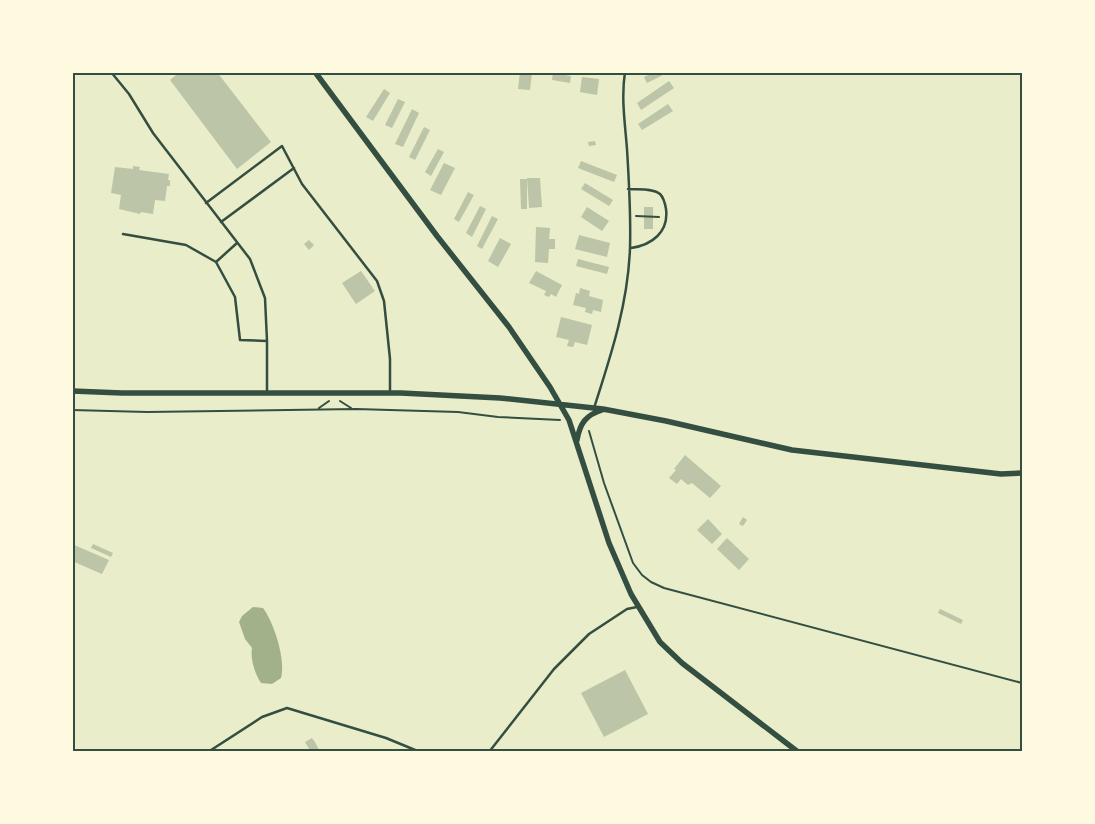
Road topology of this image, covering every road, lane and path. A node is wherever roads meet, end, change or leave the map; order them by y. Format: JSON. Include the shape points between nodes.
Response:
{"nodes":[{"id":1,"x":111,"y":72,"type":"edge"},
{"id":2,"x":315,"y":72,"type":"edge"},
{"id":3,"x":625,"y":72,"type":"edge"},
{"id":4,"x":294,"y":168,"type":"junction"},
{"id":5,"x":628,"y":189,"type":"junction"},
{"id":6,"x":206,"y":203,"type":"junction"},
{"id":7,"x":634,"y":216,"type":"dead end"},
{"id":8,"x":661,"y":217,"type":"dead end"},
{"id":9,"x":221,"y":222,"type":"junction"},
{"id":10,"x":123,"y":234,"type":"dead end"},
{"id":11,"x":237,"y":243,"type":"junction"},
{"id":12,"x":630,"y":248,"type":"junction"},
{"id":13,"x":216,"y":262,"type":"junction"},
{"id":14,"x":267,"y":341,"type":"junction"},
{"id":15,"x":72,"y":391,"type":"edge"},
{"id":16,"x":267,"y":393,"type":"junction"},
{"id":17,"x":390,"y":393,"type":"junction"},
{"id":18,"x":332,"y":399,"type":"dead end"},
{"id":19,"x":336,"y":399,"type":"dead end"},
{"id":20,"x":559,"y":403,"type":"junction"},
{"id":21,"x":319,"y":408,"type":"junction"},
{"id":22,"x":594,"y":408,"type":"junction"},
{"id":23,"x":352,"y":409,"type":"junction"},
{"id":24,"x":603,"y":409,"type":"junction"},
{"id":25,"x":72,"y":410,"type":"edge"},
{"id":26,"x":563,"y":420,"type":"dead end"},
{"id":27,"x":582,"y":423,"type":"junction"},
{"id":28,"x":577,"y":442,"type":"junction"},
{"id":29,"x":1022,"y":473,"type":"edge"},
{"id":30,"x":638,"y":607,"type":"junction"},
{"id":31,"x":1022,"y":683,"type":"edge"},
{"id":32,"x":208,"y":752,"type":"edge"},
{"id":33,"x":420,"y":752,"type":"edge"},
{"id":34,"x":489,"y":752,"type":"edge"},
{"id":35,"x":798,"y":752,"type":"edge"}],
"edges":[{"from":1,"to":6,"type":"lane"},
{"from":2,"to":20,"type":"street","via":[[509,327]]},
{"from":3,"to":5,"type":"lane","via":[[623,115]]},
{"from":4,"to":6,"type":"lane","via":[[282,146]]},
{"from":4,"to":9,"type":"lane"},
{"from":4,"to":17,"type":"lane","via":[[302,184],[377,281],[384,302]]},
{"from":5,"to":12,"type":"lane"},
{"from":5,"to":12,"type":"lane","via":[[659,193],[666,211],[663,230],[657,237]]},
{"from":6,"to":9,"type":"lane"},
{"from":7,"to":8,"type":"path"},
{"from":9,"to":11,"type":"lane"},
{"from":10,"to":13,"type":"lane","via":[[186,246]]},
{"from":11,"to":13,"type":"lane"},
{"from":11,"to":14,"type":"lane","via":[[250,259],[265,298]]},
{"from":12,"to":22,"type":"lane","via":[[626,293],[614,346]]},
{"from":13,"to":14,"type":"lane","via":[[235,297],[240,340]]},
{"from":14,"to":16,"type":"lane"},
{"from":15,"to":16,"type":"street"},
{"from":16,"to":17,"type":"street"},
{"from":17,"to":20,"type":"street","via":[[454,394]]},
{"from":18,"to":21,"type":"path"},
{"from":19,"to":23,"type":"path"},
{"from":20,"to":22,"type":"street"},
{"from":20,"to":28,"type":"street"},
{"from":21,"to":23,"type":"path"},
{"from":21,"to":25,"type":"path","via":[[147,412]]},
{"from":22,"to":24,"type":"street"},
{"from":23,"to":26,"type":"path","via":[[458,412]]},
{"from":24,"to":27,"type":"street"},
{"from":24,"to":29,"type":"street","via":[[792,450],[1001,474]]},
{"from":27,"to":28,"type":"street"},
{"from":27,"to":31,"type":"path","via":[[586,423],[633,563],[651,582]]},
{"from":28,"to":30,"type":"street","via":[[609,543]]},
{"from":30,"to":34,"type":"lane","via":[[627,609],[589,634],[554,669]]},
{"from":30,"to":35,"type":"street","via":[[660,642],[682,664]]},
{"from":32,"to":33,"type":"lane","via":[[262,716],[287,708],[386,738]]}]}
